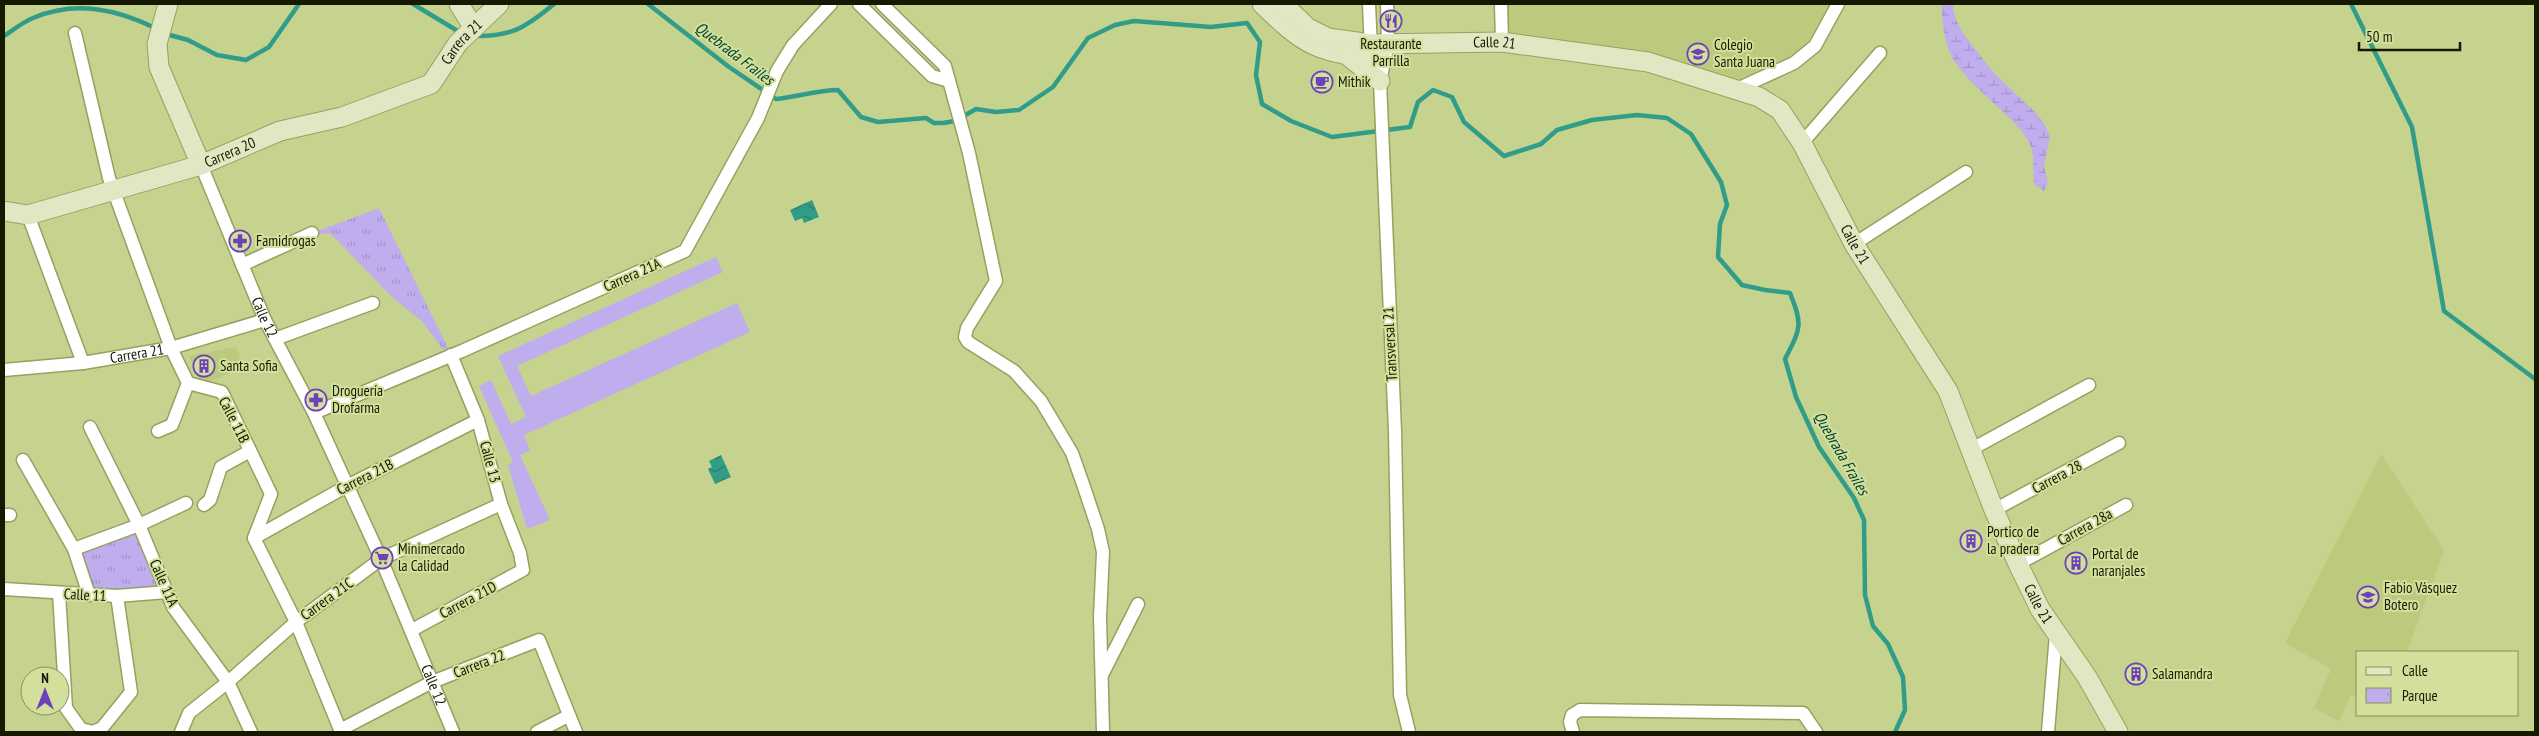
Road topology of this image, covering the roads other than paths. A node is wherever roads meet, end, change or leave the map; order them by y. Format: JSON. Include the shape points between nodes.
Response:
{"nodes":[{"id":1,"x":168,"y":4,"type":"edge"},
{"id":2,"x":459,"y":4,"type":"edge"},
{"id":3,"x":499,"y":4,"type":"edge"},
{"id":4,"x":831,"y":4,"type":"edge"},
{"id":5,"x":859,"y":4,"type":"edge"},
{"id":6,"x":882,"y":4,"type":"edge"},
{"id":7,"x":1262,"y":4,"type":"edge"},
{"id":8,"x":1283,"y":4,"type":"edge"},
{"id":9,"x":1369,"y":4,"type":"edge"},
{"id":10,"x":1387,"y":4,"type":"edge"},
{"id":11,"x":1501,"y":4,"type":"edge"},
{"id":12,"x":1838,"y":4,"type":"edge"},
{"id":13,"x":473,"y":27,"type":"junction"},
{"id":14,"x":75,"y":33,"type":"dead end"},
{"id":15,"x":1502,"y":42,"type":"junction"},
{"id":16,"x":1880,"y":53,"type":"dead end"},
{"id":17,"x":1379,"y":65,"type":"junction"},
{"id":18,"x":949,"y":80,"type":"junction"},
{"id":19,"x":431,"y":84,"type":"joint"},
{"id":20,"x":1738,"y":89,"type":"junction"},
{"id":21,"x":1802,"y":143,"type":"junction"},
{"id":22,"x":201,"y":165,"type":"junction"},
{"id":23,"x":1966,"y":172,"type":"dead end"},
{"id":24,"x":114,"y":191,"type":"junction"},
{"id":25,"x":4,"y":211,"type":"edge"},
{"id":26,"x":28,"y":215,"type":"junction"},
{"id":27,"x":312,"y":232,"type":"dead end"},
{"id":28,"x":1854,"y":244,"type":"junction"},
{"id":29,"x":242,"y":264,"type":"junction"},
{"id":30,"x":372,"y":303,"type":"dead end"},
{"id":31,"x":266,"y":320,"type":"junction"},
{"id":32,"x":275,"y":339,"type":"junction"},
{"id":33,"x":171,"y":348,"type":"junction"},
{"id":34,"x":451,"y":355,"type":"junction"},
{"id":35,"x":84,"y":363,"type":"junction"},
{"id":36,"x":4,"y":370,"type":"edge"},
{"id":37,"x":188,"y":383,"type":"junction"},
{"id":38,"x":2089,"y":385,"type":"dead end"},
{"id":39,"x":314,"y":413,"type":"junction"},
{"id":40,"x":478,"y":420,"type":"junction"},
{"id":41,"x":90,"y":427,"type":"dead end"},
{"id":42,"x":158,"y":431,"type":"dead end"},
{"id":43,"x":2119,"y":443,"type":"dead end"},
{"id":44,"x":1970,"y":450,"type":"junction"},
{"id":45,"x":250,"y":451,"type":"junction"},
{"id":46,"x":23,"y":460,"type":"dead end"},
{"id":47,"x":348,"y":486,"type":"junction"},
{"id":48,"x":186,"y":502,"type":"dead end"},
{"id":49,"x":501,"y":504,"type":"junction"},
{"id":50,"x":204,"y":505,"type":"dead end"},
{"id":51,"x":2126,"y":505,"type":"dead end"},
{"id":52,"x":1994,"y":510,"type":"junction"},
{"id":53,"x":140,"y":526,"type":"junction"},
{"id":54,"x":254,"y":538,"type":"junction"},
{"id":55,"x":74,"y":549,"type":"junction"},
{"id":56,"x":381,"y":559,"type":"junction"},
{"id":57,"x":2018,"y":564,"type":"junction"},
{"id":58,"x":524,"y":570,"type":"joint"},
{"id":59,"x":4,"y":589,"type":"edge"},
{"id":60,"x":167,"y":592,"type":"junction"},
{"id":61,"x":59,"y":593,"type":"junction"},
{"id":62,"x":89,"y":595,"type":"junction"},
{"id":63,"x":117,"y":596,"type":"junction"},
{"id":64,"x":1138,"y":604,"type":"dead end"},
{"id":65,"x":296,"y":622,"type":"junction"},
{"id":66,"x":412,"y":630,"type":"junction"},
{"id":67,"x":2056,"y":634,"type":"junction"},
{"id":68,"x":1101,"y":676,"type":"junction"},
{"id":69,"x":228,"y":682,"type":"junction"},
{"id":70,"x":432,"y":682,"type":"junction"},
{"id":71,"x":568,"y":716,"type":"junction"},
{"id":72,"x":340,"y":731,"type":"edge"},
{"id":73,"x":93,"y":732,"type":"edge"},
{"id":74,"x":181,"y":732,"type":"edge"},
{"id":75,"x":251,"y":732,"type":"edge"},
{"id":76,"x":453,"y":732,"type":"edge"},
{"id":77,"x":537,"y":732,"type":"edge"},
{"id":78,"x":576,"y":732,"type":"edge"},
{"id":79,"x":1103,"y":732,"type":"edge"},
{"id":80,"x":1410,"y":732,"type":"edge"},
{"id":81,"x":1573,"y":732,"type":"edge"},
{"id":82,"x":1816,"y":732,"type":"edge"},
{"id":83,"x":2048,"y":732,"type":"edge"},
{"id":84,"x":2118,"y":732,"type":"edge"}],
"edges":[{"from":1,"to":22,"type":"street","name":"Calle 12","via":[[157,44],[159,67]]},
{"from":2,"to":13,"type":"street"},
{"from":3,"to":13,"type":"street","name":"Carrera 21"},
{"from":4,"to":34,"type":"street","name":"Carrera 21A","via":[[793,45],[777,71],[758,118],[685,251]]},
{"from":5,"to":18,"type":"street","via":[[932,76]]},
{"from":6,"to":18,"type":"street","via":[[945,66]]},
{"from":7,"to":17,"type":"street","via":[[1313,46]]},
{"from":8,"to":17,"type":"street","via":[[1308,28]]},
{"from":9,"to":17,"type":"street","name":"Transversal 21"},
{"from":10,"to":17,"type":"street","name":"Transversal 21"},
{"from":11,"to":15,"type":"street"},
{"from":12,"to":20,"type":"street","via":[[1814,46],[1794,63]]},
{"from":13,"to":19,"type":"street","name":"Carrera 21","via":[[458,43]]},
{"from":14,"to":24,"type":"street"},
{"from":15,"to":17,"type":"street","name":"Calle 21"},
{"from":15,"to":20,"type":"street","name":"Calle 21","via":[[1648,62]]},
{"from":16,"to":21,"type":"street"},
{"from":17,"to":80,"type":"street","name":"Transversal 21","via":[[1395,431],[1400,695]]},
{"from":18,"to":68,"type":"street","via":[[969,153],[996,281],[967,328],[965,337],[1014,371],[1041,401],[1072,453],[1103,552]]},
{"from":19,"to":22,"type":"street","name":"Carrera 20","via":[[342,117],[271,134]]},
{"from":20,"to":21,"type":"street","name":"Calle 21","via":[[1759,96],[1780,110]]},
{"from":21,"to":28,"type":"street","name":"Calle 21"},
{"from":22,"to":24,"type":"street","name":"Carrera 20"},
{"from":22,"to":29,"type":"street","name":"Calle 12"},
{"from":23,"to":28,"type":"street"},
{"from":24,"to":26,"type":"street","name":"Carrera 20"},
{"from":24,"to":33,"type":"street"},
{"from":25,"to":26,"type":"street"},
{"from":26,"to":35,"type":"street"},
{"from":27,"to":29,"type":"street"},
{"from":28,"to":44,"type":"street","name":"Calle 21","via":[[1948,391]]},
{"from":29,"to":31,"type":"street","name":"Calle 12"},
{"from":30,"to":32,"type":"street"},
{"from":31,"to":32,"type":"street","name":"Calle 12"},
{"from":31,"to":33,"type":"street","name":"Carrera 21"},
{"from":32,"to":39,"type":"street","name":"Calle 12"},
{"from":33,"to":35,"type":"street","name":"Carrera 21"},
{"from":33,"to":37,"type":"street"},
{"from":34,"to":39,"type":"street","name":"Carrera 21A"},
{"from":34,"to":40,"type":"street","name":"Calle 13"},
{"from":35,"to":36,"type":"street","name":"Carrera 21"},
{"from":37,"to":42,"type":"street","via":[[172,426]]},
{"from":37,"to":45,"type":"street","name":"Calle 11B","via":[[222,392]]},
{"from":38,"to":44,"type":"street"},
{"from":39,"to":47,"type":"street","name":"Calle 12"},
{"from":40,"to":47,"type":"street","name":"Carrera 21B"},
{"from":40,"to":49,"type":"street","name":"Calle 13"},
{"from":41,"to":53,"type":"street","name":"Calle 11A"},
{"from":43,"to":52,"type":"street","name":"Carrera 28"},
{"from":44,"to":52,"type":"street","name":"Calle 21"},
{"from":45,"to":50,"type":"street","via":[[221,467],[210,500]]},
{"from":45,"to":54,"type":"street","name":"Calle 11B","via":[[271,494]]},
{"from":46,"to":55,"type":"street"},
{"from":47,"to":54,"type":"street","name":"Carrera 21B"},
{"from":47,"to":56,"type":"street","name":"Calle 12"},
{"from":48,"to":53,"type":"street"},
{"from":49,"to":56,"type":"street","name":"Carrera 21C"},
{"from":49,"to":58,"type":"street","name":"Calle 13"},
{"from":51,"to":57,"type":"street","name":"Carrera 28a"},
{"from":52,"to":57,"type":"street","name":"Calle 21"},
{"from":53,"to":55,"type":"street"},
{"from":53,"to":60,"type":"street","name":"Calle 11A"},
{"from":54,"to":65,"type":"street"},
{"from":55,"to":62,"type":"street"},
{"from":56,"to":65,"type":"street","name":"Carrera 21C"},
{"from":56,"to":66,"type":"street","name":"Calle 12"},
{"from":57,"to":67,"type":"street","name":"Calle 21"},
{"from":58,"to":66,"type":"street","name":"Carrera 21D"},
{"from":59,"to":61,"type":"street","name":"Calle 11"},
{"from":60,"to":63,"type":"street","name":"Calle 11"},
{"from":60,"to":69,"type":"street","name":"Calle 11A","via":[[173,607]]},
{"from":61,"to":62,"type":"street","name":"Calle 11"},
{"from":61,"to":73,"type":"street","via":[[66,708],[81,729]]},
{"from":62,"to":63,"type":"street","name":"Calle 11"},
{"from":63,"to":73,"type":"street","via":[[131,692],[102,728]]},
{"from":64,"to":68,"type":"street"},
{"from":65,"to":69,"type":"street","name":"Carrera 21C"},
{"from":65,"to":72,"type":"street"},
{"from":66,"to":70,"type":"street","name":"Calle 12"},
{"from":67,"to":83,"type":"street"},
{"from":67,"to":84,"type":"street","name":"Calle 21","via":[[2087,678]]},
{"from":68,"to":79,"type":"street"},
{"from":69,"to":74,"type":"street","name":"Carrera 21C","via":[[189,713]]},
{"from":69,"to":75,"type":"street","name":"Calle 11A"},
{"from":70,"to":71,"type":"street","name":"Carrera 22","via":[[539,640]]},
{"from":70,"to":72,"type":"street","name":"Carrera 22"},
{"from":70,"to":76,"type":"street","name":"Calle 12"},
{"from":71,"to":77,"type":"street"},
{"from":71,"to":78,"type":"street"},
{"from":81,"to":82,"type":"street","via":[[1572,715],[1580,710],[1803,713]]}]}
